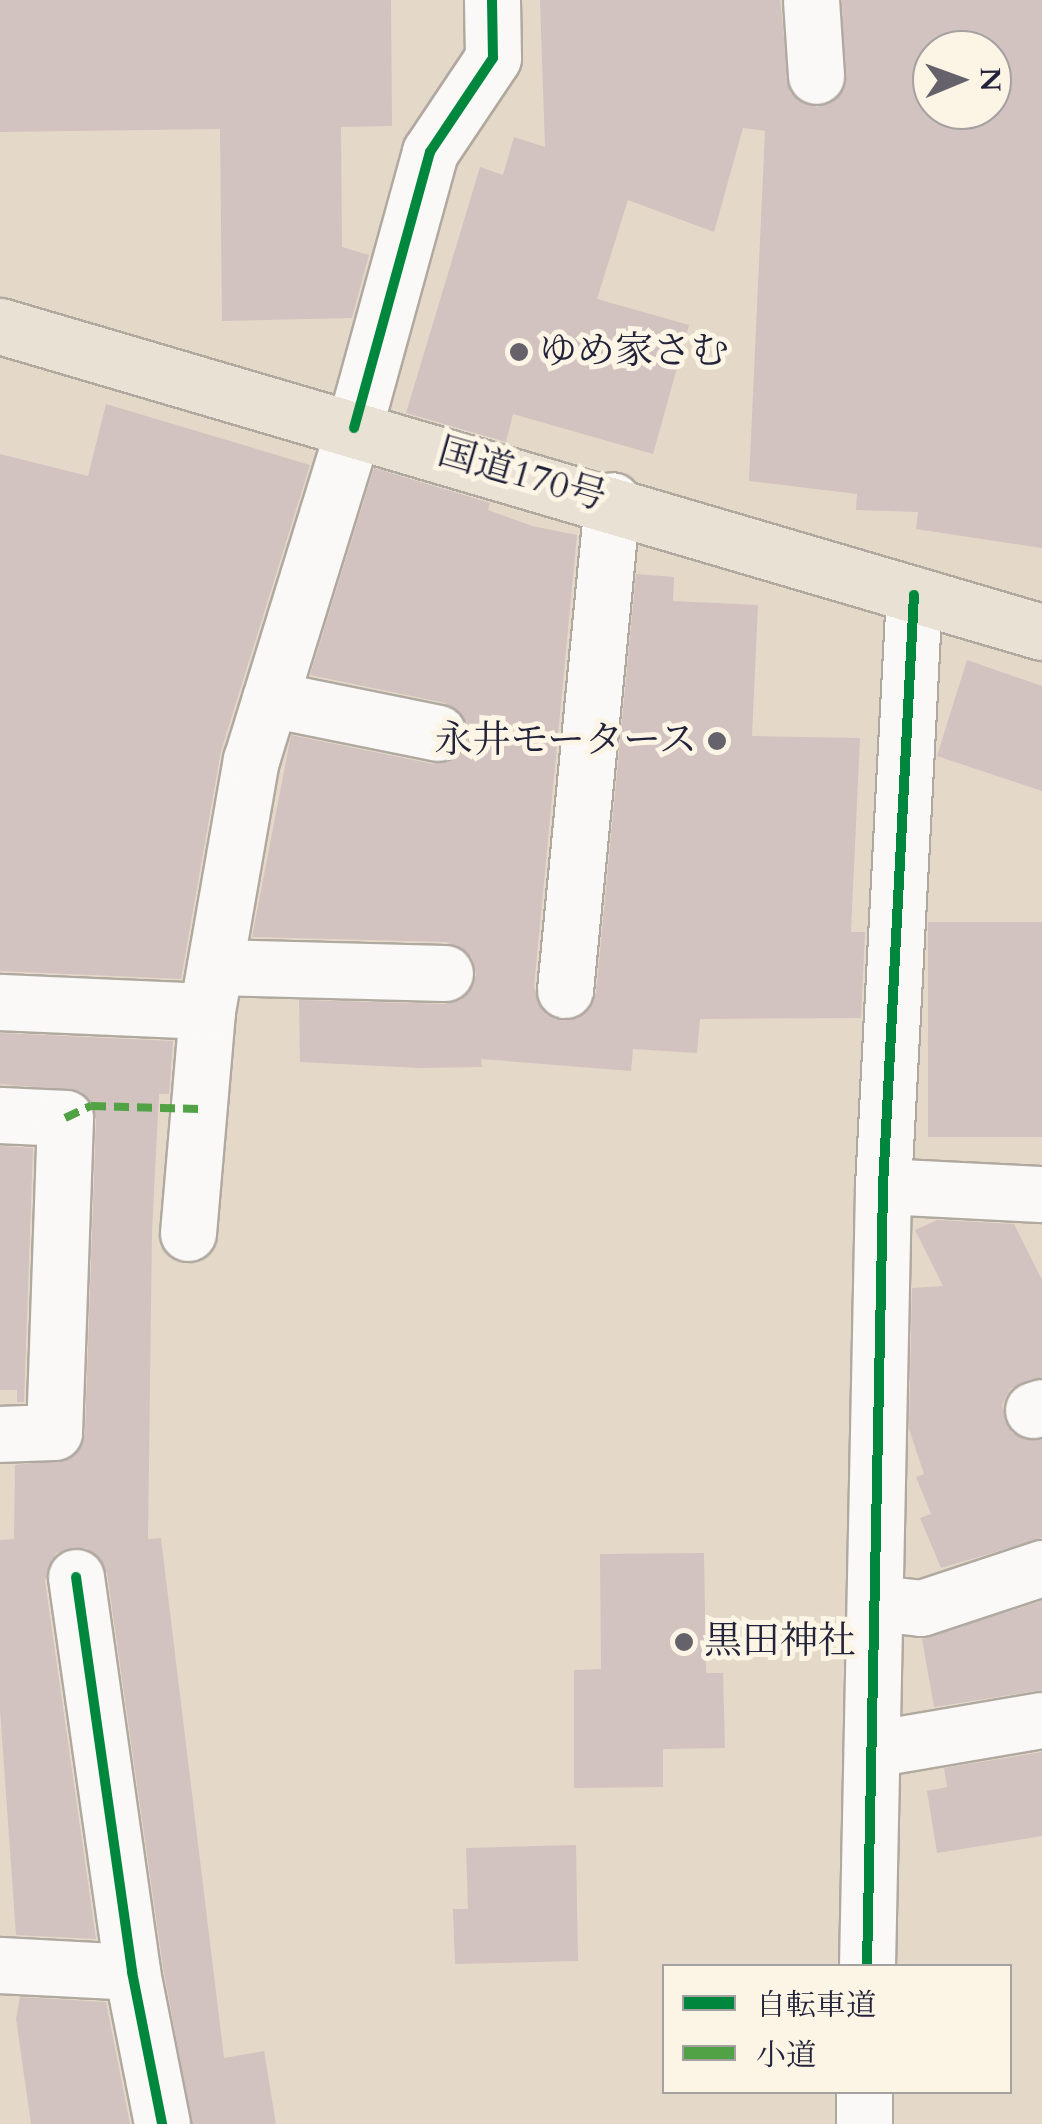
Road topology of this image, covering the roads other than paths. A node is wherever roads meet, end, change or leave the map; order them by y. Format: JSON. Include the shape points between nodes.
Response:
{"nodes":[{"id":1,"x":492,"y":0,"type":"edge"},
{"id":2,"x":811,"y":0,"type":"edge"},
{"id":3,"x":816,"y":76,"type":"dead end"},
{"id":4,"x":0,"y":326,"type":"edge"},
{"id":5,"x":354,"y":428,"type":"junction"},
{"id":6,"x":612,"y":500,"type":"junction"},
{"id":7,"x":914,"y":595,"type":"junction"},
{"id":8,"x":1042,"y":632,"type":"edge"},
{"id":9,"x":270,"y":698,"type":"junction"},
{"id":10,"x":438,"y":733,"type":"dead end"},
{"id":11,"x":445,"y":973,"type":"dead end"},
{"id":12,"x":211,"y":989,"type":"junction"},
{"id":13,"x":565,"y":990,"type":"dead end"},
{"id":14,"x":0,"y":1002,"type":"edge"},
{"id":15,"x":0,"y":1116,"type":"edge"},
{"id":16,"x":883,"y":1186,"type":"junction"},
{"id":17,"x":1042,"y":1194,"type":"edge"},
{"id":18,"x":188,"y":1233,"type":"dead end"},
{"id":19,"x":0,"y":1434,"type":"edge"},
{"id":20,"x":1042,"y":1568,"type":"edge"},
{"id":21,"x":76,"y":1577,"type":"dead end"},
{"id":22,"x":876,"y":1604,"type":"junction"},
{"id":23,"x":1042,"y":1720,"type":"edge"},
{"id":24,"x":872,"y":1749,"type":"junction"},
{"id":25,"x":867,"y":1964,"type":"edge"},
{"id":26,"x":0,"y":1965,"type":"edge"},
{"id":27,"x":132,"y":1972,"type":"junction"},
{"id":28,"x":864,"y":2094,"type":"edge"},
{"id":29,"x":162,"y":2124,"type":"edge"},
{"id":30,"x":864,"y":2124,"type":"edge"}],
"edges":[{"from":1,"to":5,"type":"street","via":[[493,58],[430,152]]},
{"from":2,"to":3,"type":"street"},
{"from":4,"to":5,"type":"highway","name":"国道170号"},
{"from":5,"to":6,"type":"highway","name":"国道170号"},
{"from":5,"to":9,"type":"street"},
{"from":6,"to":7,"type":"highway","name":"国道170号"},
{"from":6,"to":13,"type":"street"},
{"from":7,"to":8,"type":"highway","name":"国道170号"},
{"from":7,"to":16,"type":"street"},
{"from":9,"to":10,"type":"street"},
{"from":9,"to":12,"type":"street","via":[[250,760]]},
{"from":11,"to":12,"type":"street"},
{"from":12,"to":14,"type":"street"},
{"from":12,"to":18,"type":"street"},
{"from":15,"to":19,"type":"street","via":[[65,1118],[54,1432]]},
{"from":16,"to":17,"type":"street"},
{"from":16,"to":22,"type":"street"},
{"from":20,"to":22,"type":"street","via":[[921,1608]]},
{"from":21,"to":27,"type":"street"},
{"from":22,"to":24,"type":"street"},
{"from":23,"to":24,"type":"street"},
{"from":24,"to":25,"type":"street"},
{"from":26,"to":27,"type":"street"},
{"from":27,"to":29,"type":"street"},
{"from":28,"to":30,"type":"street"}]}
